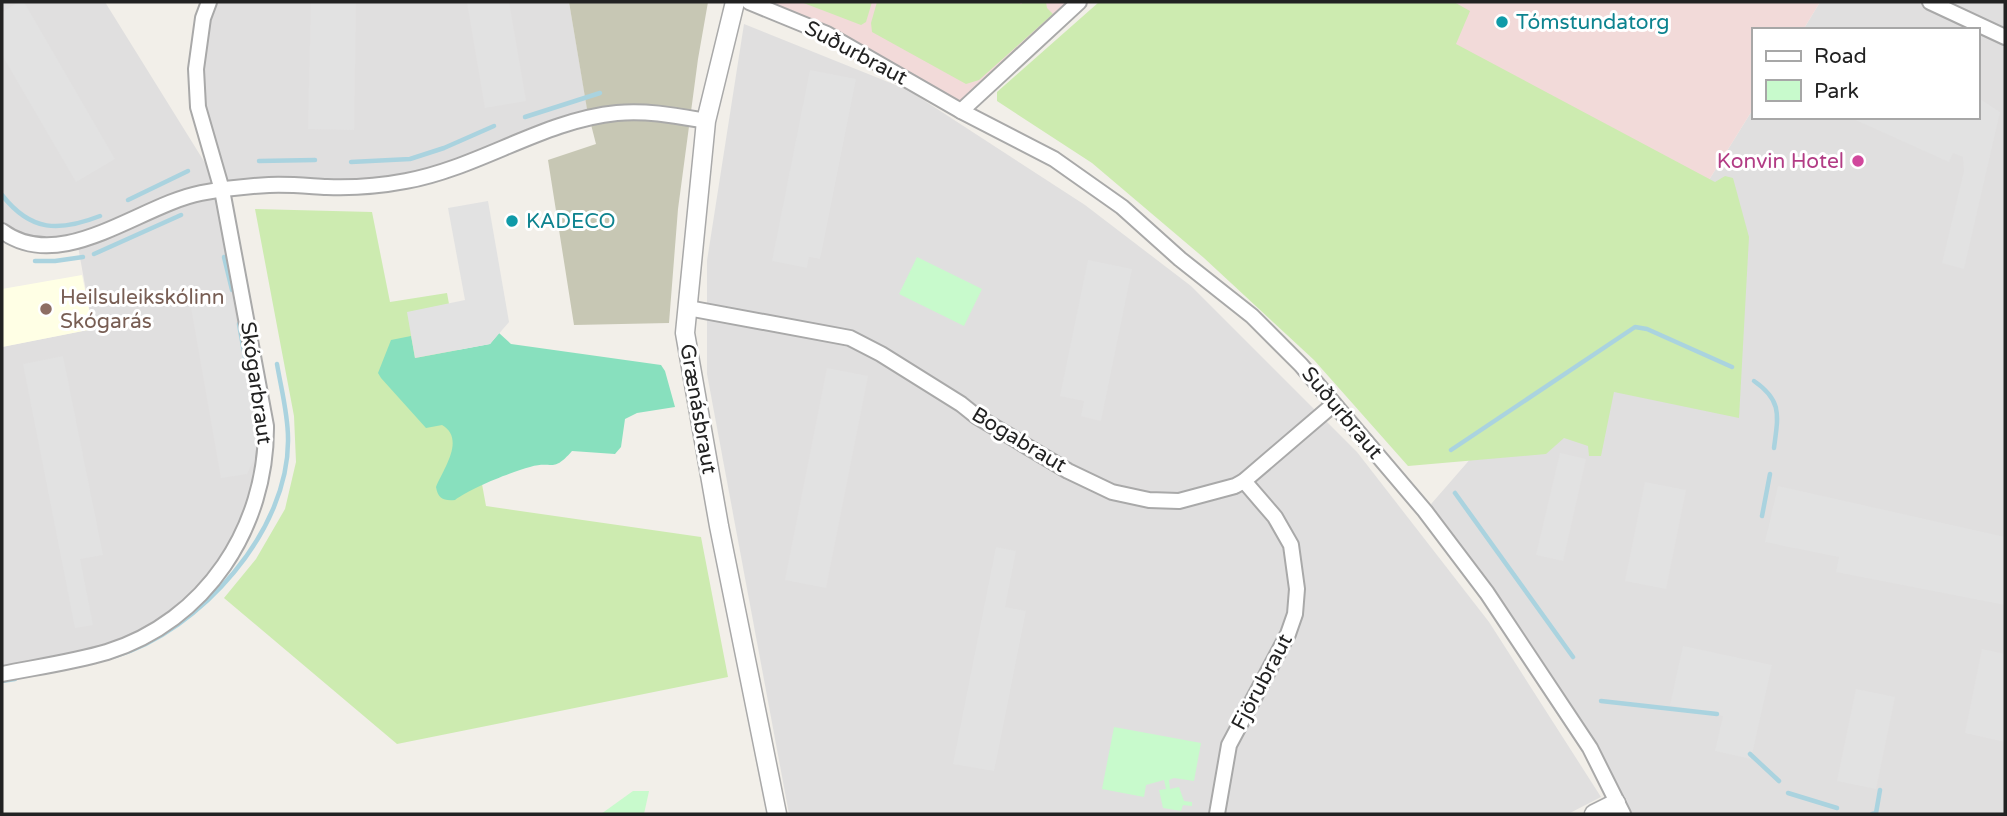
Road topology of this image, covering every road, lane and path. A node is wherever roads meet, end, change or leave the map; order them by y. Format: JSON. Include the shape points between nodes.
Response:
{"nodes":[{"id":1,"x":209,"y":2,"type":"edge"},
{"id":2,"x":735,"y":2,"type":"edge"},
{"id":3,"x":749,"y":2,"type":"edge"},
{"id":4,"x":1079,"y":2,"type":"edge"},
{"id":5,"x":1930,"y":2,"type":"edge"},
{"id":6,"x":2005,"y":37,"type":"edge"},
{"id":7,"x":961,"y":111,"type":"junction"},
{"id":8,"x":706,"y":121,"type":"junction"},
{"id":9,"x":222,"y":191,"type":"junction"},
{"id":10,"x":2,"y":231,"type":"edge"},
{"id":11,"x":688,"y":308,"type":"junction"},
{"id":12,"x":1334,"y":404,"type":"junction"},
{"id":13,"x":1244,"y":481,"type":"junction"},
{"id":14,"x":2,"y":674,"type":"edge"},
{"id":15,"x":1620,"y":808,"type":"edge"},
{"id":16,"x":777,"y":814,"type":"edge"},
{"id":17,"x":1217,"y":814,"type":"edge"},
{"id":18,"x":1594,"y":814,"type":"edge"}],
"edges":[{"from":1,"to":9,"type":"street","name":"Skógarbraut","via":[[196,69],[198,107]]},
{"from":2,"to":8,"type":"street","name":"Grænásbraut"},
{"from":3,"to":7,"type":"street","name":"Suðurbraut","via":[[827,34]]},
{"from":4,"to":7,"type":"street"},
{"from":5,"to":6,"type":"street"},
{"from":7,"to":12,"type":"street","name":"Suðurbraut","via":[[1054,159],[1122,207],[1252,316]]},
{"from":8,"to":9,"type":"street","via":[[652,112],[615,113],[575,122],[408,181]]},
{"from":8,"to":11,"type":"street","name":"Grænásbraut"},
{"from":9,"to":10,"type":"street","via":[[178,199],[96,235],[63,244],[32,244]]},
{"from":9,"to":14,"type":"street","name":"Skógarbraut","via":[[266,426],[264,464],[248,525],[218,575],[191,604],[159,628],[108,652]]},
{"from":11,"to":13,"type":"street","name":"Bogabraut","via":[[850,338],[1057,464],[1112,492],[1179,502]]},
{"from":11,"to":16,"type":"street","name":"Grænásbraut","via":[[685,333],[695,390]]},
{"from":12,"to":13,"type":"street","name":"Bogabraut"},
{"from":12,"to":15,"type":"street","name":"Suðurbraut","via":[[1488,593],[1590,748]]},
{"from":13,"to":17,"type":"street","name":"Fjörubraut","via":[[1275,517],[1291,545],[1295,614],[1229,744]]},
{"from":15,"to":18,"type":"street"}]}
